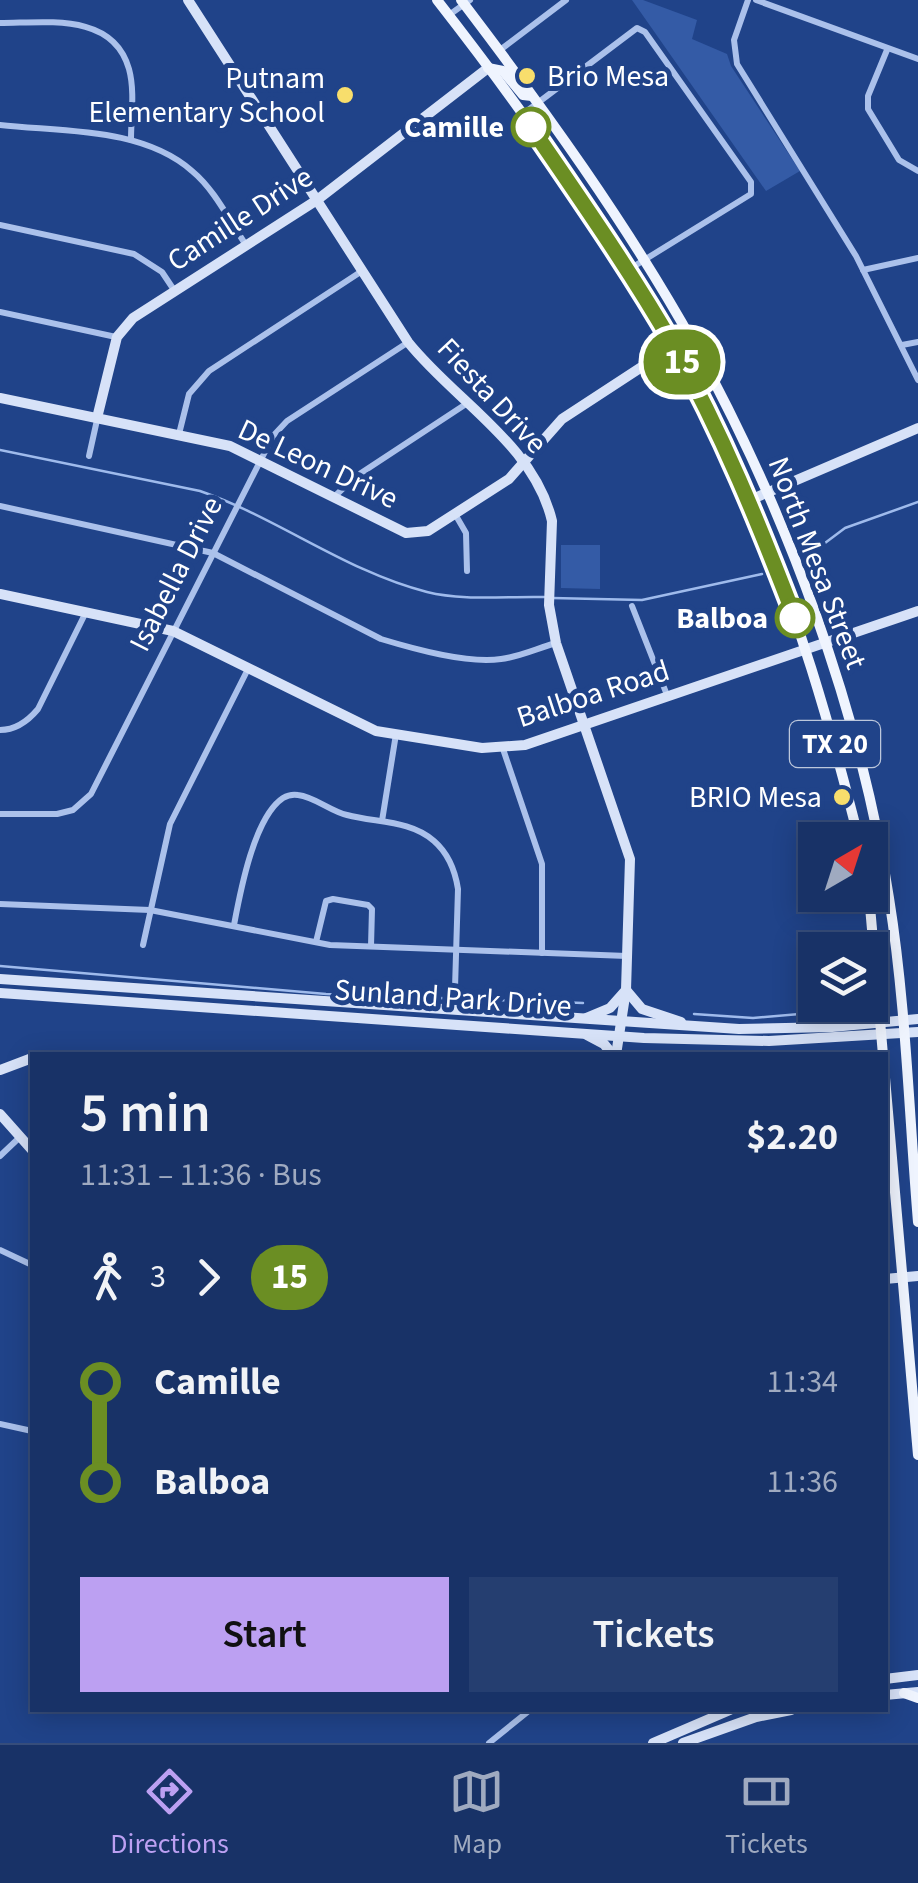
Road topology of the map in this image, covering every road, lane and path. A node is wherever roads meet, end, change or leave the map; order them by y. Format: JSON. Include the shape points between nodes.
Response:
{"nodes":[{"id":1,"x":188,"y":0,"type":"edge"},
{"id":2,"x":438,"y":0,"type":"edge"},
{"id":3,"x":566,"y":0,"type":"edge"},
{"id":4,"x":748,"y":0,"type":"edge"},
{"id":5,"x":756,"y":0,"type":"edge"},
{"id":6,"x":465,"y":2,"type":"edge"},
{"id":7,"x":449,"y":15,"type":"junction"},
{"id":8,"x":0,"y":23,"type":"edge"},
{"id":9,"x":496,"y":48,"type":"junction"},
{"id":10,"x":886,"y":50,"type":"junction"},
{"id":11,"x":918,"y":59,"type":"edge"},
{"id":12,"x":488,"y":68,"type":"junction"},
{"id":13,"x":535,"y":100,"type":"junction"},
{"id":14,"x":522,"y":115,"type":"junction"},
{"id":15,"x":0,"y":125,"type":"edge"},
{"id":16,"x":131,"y":140,"type":"junction"},
{"id":17,"x":918,"y":171,"type":"edge"},
{"id":18,"x":317,"y":200,"type":"junction"},
{"id":19,"x":0,"y":226,"type":"edge"},
{"id":20,"x":246,"y":246,"type":"junction"},
{"id":21,"x":918,"y":258,"type":"edge"},
{"id":22,"x":644,"y":260,"type":"junction"},
{"id":23,"x":628,"y":270,"type":"junction"},
{"id":24,"x":863,"y":270,"type":"junction"},
{"id":25,"x":362,"y":271,"type":"junction"},
{"id":26,"x":175,"y":291,"type":"junction"},
{"id":27,"x":0,"y":312,"type":"edge"},
{"id":28,"x":689,"y":336,"type":"junction"},
{"id":29,"x":117,"y":337,"type":"junction"},
{"id":30,"x":408,"y":342,"type":"junction"},
{"id":31,"x":918,"y":342,"type":"edge"},
{"id":32,"x":673,"y":346,"type":"junction"},
{"id":33,"x":902,"y":346,"type":"junction"},
{"id":34,"x":918,"y":380,"type":"edge"},
{"id":35,"x":0,"y":398,"type":"edge"},
{"id":36,"x":466,"y":404,"type":"junction"},
{"id":37,"x":97,"y":418,"type":"junction"},
{"id":38,"x":918,"y":428,"type":"edge"},
{"id":39,"x":179,"y":434,"type":"junction"},
{"id":40,"x":89,"y":456,"type":"dead end"},
{"id":41,"x":260,"y":460,"type":"junction"},
{"id":42,"x":525,"y":462,"type":"junction"},
{"id":43,"x":767,"y":492,"type":"junction"},
{"id":44,"x":334,"y":498,"type":"junction"},
{"id":45,"x":750,"y":500,"type":"junction"},
{"id":46,"x":0,"y":506,"type":"edge"},
{"id":47,"x":454,"y":514,"type":"junction"},
{"id":48,"x":213,"y":553,"type":"junction"},
{"id":49,"x":466,"y":571,"type":"dead end"},
{"id":50,"x":0,"y":594,"type":"edge"},
{"id":51,"x":632,"y":606,"type":"dead end"},
{"id":52,"x":918,"y":611,"type":"edge"},
{"id":53,"x":86,"y":612,"type":"junction"},
{"id":54,"x":173,"y":631,"type":"junction"},
{"id":55,"x":824,"y":642,"type":"junction"},
{"id":56,"x":556,"y":643,"type":"junction"},
{"id":57,"x":807,"y":648,"type":"junction"},
{"id":58,"x":248,"y":669,"type":"junction"},
{"id":59,"x":667,"y":696,"type":"junction"},
{"id":60,"x":584,"y":726,"type":"junction"},
{"id":61,"x":0,"y":730,"type":"edge"},
{"id":62,"x":396,"y":734,"type":"junction"},
{"id":63,"x":504,"y":748,"type":"junction"},
{"id":64,"x":857,"y":750,"type":"junction"},
{"id":65,"x":838,"y":752,"type":"junction"},
{"id":66,"x":0,"y":814,"type":"edge"},
{"id":67,"x":382,"y":821,"type":"junction"},
{"id":68,"x":855,"y":822,"type":"edge"},
{"id":69,"x":889,"y":897,"type":"joint"},
{"id":70,"x":0,"y":904,"type":"edge"},
{"id":71,"x":150,"y":910,"type":"junction"},
{"id":72,"x":871,"y":912,"type":"edge"},
{"id":73,"x":234,"y":926,"type":"junction"},
{"id":74,"x":316,"y":942,"type":"junction"},
{"id":75,"x":142,"y":945,"type":"dead end"},
{"id":76,"x":371,"y":946,"type":"junction"},
{"id":77,"x":457,"y":950,"type":"junction"},
{"id":78,"x":542,"y":953,"type":"junction"},
{"id":79,"x":627,"y":956,"type":"junction"},
{"id":80,"x":0,"y":979,"type":"edge"},
{"id":81,"x":455,"y":988,"type":"dead end"},
{"id":82,"x":626,"y":990,"type":"junction"},
{"id":83,"x":0,"y":993,"type":"edge"},
{"id":84,"x":918,"y":1020,"type":"edge"},
{"id":85,"x":581,"y":1026,"type":"junction"},
{"id":86,"x":696,"y":1027,"type":"junction"},
{"id":87,"x":902,"y":1027,"type":"junction"},
{"id":88,"x":620,"y":1028,"type":"junction"},
{"id":89,"x":883,"y":1028,"type":"junction"},
{"id":90,"x":918,"y":1032,"type":"edge"},
{"id":91,"x":769,"y":1035,"type":"junction"},
{"id":92,"x":644,"y":1038,"type":"junction"},
{"id":93,"x":613,"y":1052,"type":"edge"},
{"id":94,"x":616,"y":1052,"type":"edge"},
{"id":95,"x":620,"y":1052,"type":"edge"},
{"id":96,"x":885,"y":1052,"type":"edge"},
{"id":97,"x":30,"y":1059,"type":"edge"},
{"id":98,"x":0,"y":1070,"type":"edge"},
{"id":99,"x":888,"y":1087,"type":"edge"},
{"id":100,"x":0,"y":1114,"type":"edge"},
{"id":101,"x":20,"y":1137,"type":"junction"},
{"id":102,"x":30,"y":1148,"type":"edge"},
{"id":103,"x":0,"y":1156,"type":"edge"},
{"id":104,"x":918,"y":1222,"type":"edge"},
{"id":105,"x":0,"y":1250,"type":"edge"},
{"id":106,"x":30,"y":1264,"type":"edge"},
{"id":107,"x":904,"y":1276,"type":"junction"},
{"id":108,"x":918,"y":1276,"type":"edge"},
{"id":109,"x":888,"y":1278,"type":"edge"},
{"id":110,"x":0,"y":1424,"type":"edge"},
{"id":111,"x":30,"y":1431,"type":"edge"},
{"id":112,"x":918,"y":1455,"type":"edge"},
{"id":113,"x":918,"y":1675,"type":"edge"},
{"id":114,"x":888,"y":1679,"type":"edge"},
{"id":115,"x":904,"y":1692,"type":"joint"},
{"id":116,"x":888,"y":1694,"type":"edge"},
{"id":117,"x":918,"y":1695,"type":"edge"},
{"id":118,"x":528,"y":1712,"type":"edge"},
{"id":119,"x":725,"y":1712,"type":"edge"},
{"id":120,"x":755,"y":1713,"type":"edge"},
{"id":121,"x":489,"y":1743,"type":"edge"},
{"id":122,"x":653,"y":1743,"type":"edge"},
{"id":123,"x":682,"y":1743,"type":"edge"}],
"edges":[{"from":1,"to":18,"type":"street","name":"Fiesta Drive"},
{"from":2,"to":7,"type":"main road","name":"North Mesa Street","number":"TX 20"},
{"from":3,"to":9,"type":"street"},
{"from":4,"to":24,"type":"street","via":[[734,40],[737,64]]},
{"from":5,"to":10,"type":"street"},
{"from":6,"to":7,"type":"street"},
{"from":6,"to":9,"type":"main road","name":"North Mesa Street","number":"TX 20"},
{"from":7,"to":12,"type":"main road","name":"North Mesa Street","number":"TX 20"},
{"from":8,"to":16,"type":"street","via":[[83,24],[107,37],[130,70]]},
{"from":9,"to":12,"type":"main road"},
{"from":9,"to":13,"type":"main road","name":"North Mesa Street","number":"TX 20"},
{"from":10,"to":11,"type":"street"},
{"from":10,"to":17,"type":"street","via":[[868,109],[899,160]]},
{"from":12,"to":13,"type":"main road","via":[[504,70],[522,95]]},
{"from":12,"to":14,"type":"main road","name":"North Mesa Street","number":"TX 20"},
{"from":12,"to":18,"type":"street","name":"Camille Drive"},
{"from":13,"to":14,"type":"street"},
{"from":13,"to":22,"type":"main road","name":"North Mesa Street","number":"TX 20"},
{"from":13,"to":22,"type":"street","via":[[637,28],[705,113],[753,190]]},
{"from":14,"to":23,"type":"main road","name":"North Mesa Street","number":"TX 20"},
{"from":15,"to":16,"type":"street"},
{"from":16,"to":20,"type":"street","via":[[191,170]]},
{"from":18,"to":20,"type":"street","name":"Camille Drive"},
{"from":18,"to":25,"type":"street","name":"Fiesta Drive"},
{"from":19,"to":26,"type":"street","via":[[134,254],[162,272]]},
{"from":20,"to":26,"type":"street","name":"Camille Drive"},
{"from":21,"to":24,"type":"street"},
{"from":22,"to":23,"type":"street"},
{"from":22,"to":28,"type":"main road","name":"North Mesa Street","number":"TX 20"},
{"from":23,"to":32,"type":"main road","name":"North Mesa Street","number":"TX 20"},
{"from":24,"to":33,"type":"street"},
{"from":25,"to":30,"type":"street","name":"Fiesta Drive"},
{"from":25,"to":39,"type":"street","via":[[210,370],[189,394]]},
{"from":26,"to":29,"type":"street","name":"Camille Drive"},
{"from":27,"to":29,"type":"street"},
{"from":28,"to":32,"type":"street","name":"De Leon Drive"},
{"from":28,"to":43,"type":"main road","name":"North Mesa Street","number":"TX 20"},
{"from":29,"to":37,"type":"street"},
{"from":30,"to":36,"type":"street","name":"Fiesta Drive"},
{"from":30,"to":41,"type":"street","name":"Isabella Drive","via":[[286,421]]},
{"from":31,"to":33,"type":"street"},
{"from":32,"to":42,"type":"street","name":"De Leon Drive","via":[[562,419]]},
{"from":32,"to":45,"type":"main road","name":"North Mesa Street","number":"TX 20"},
{"from":33,"to":34,"type":"street"},
{"from":35,"to":37,"type":"street","name":"De Leon Drive"},
{"from":36,"to":42,"type":"street","name":"Fiesta Drive"},
{"from":36,"to":44,"type":"street"},
{"from":37,"to":39,"type":"street","name":"De Leon Drive"},
{"from":37,"to":40,"type":"street"},
{"from":38,"to":43,"type":"street"},
{"from":39,"to":41,"type":"street","name":"De Leon Drive"},
{"from":41,"to":44,"type":"street","name":"De Leon Drive"},
{"from":41,"to":48,"type":"street","name":"Isabella Drive"},
{"from":42,"to":47,"type":"street","name":"De Leon Drive"},
{"from":42,"to":56,"type":"street","name":"Fiesta Drive","via":[[550,509]]},
{"from":43,"to":45,"type":"street"},
{"from":43,"to":55,"type":"main road","name":"North Mesa Street","number":"TX 20"},
{"from":44,"to":47,"type":"street","name":"De Leon Drive","via":[[406,534],[428,531]]},
{"from":45,"to":57,"type":"main road","name":"North Mesa Street","number":"TX 20"},
{"from":46,"to":48,"type":"street"},
{"from":47,"to":49,"type":"street","via":[[466,533]]},
{"from":48,"to":54,"type":"street","name":"Isabella Drive"},
{"from":48,"to":56,"type":"street","via":[[408,647],[481,660]]},
{"from":50,"to":53,"type":"street","name":"Balboa Road"},
{"from":51,"to":59,"type":"street"},
{"from":52,"to":55,"type":"street","name":"Balboa Road"},
{"from":53,"to":54,"type":"street","name":"Balboa Road"},
{"from":53,"to":61,"type":"street","via":[[38,709],[28,721]]},
{"from":54,"to":58,"type":"street","name":"Balboa Road"},
{"from":54,"to":66,"type":"street","name":"Isabella Drive","via":[[91,794],[58,814]]},
{"from":55,"to":57,"type":"street","name":"Balboa Road"},
{"from":55,"to":64,"type":"main road","name":"North Mesa Street","number":"TX 20"},
{"from":56,"to":60,"type":"street","name":"Fiesta Drive"},
{"from":57,"to":59,"type":"street","name":"Balboa Road"},
{"from":57,"to":65,"type":"main road","name":"North Mesa Street","number":"TX 20"},
{"from":58,"to":62,"type":"street","name":"Balboa Road","via":[[360,726]]},
{"from":58,"to":71,"type":"street","via":[[170,824]]},
{"from":59,"to":60,"type":"street","name":"Balboa Road"},
{"from":60,"to":63,"type":"street","name":"Balboa Road"},
{"from":60,"to":79,"type":"street","name":"Fiesta Drive","via":[[630,859]]},
{"from":62,"to":63,"type":"street","name":"Balboa Road"},
{"from":62,"to":67,"type":"street"},
{"from":63,"to":78,"type":"street","via":[[542,864]]},
{"from":64,"to":65,"type":"main road"},
{"from":64,"to":69,"type":"main road","name":"North Mesa Street","number":"TX 20"},
{"from":65,"to":68,"type":"main road","name":"North Mesa Street","number":"TX 20"},
{"from":67,"to":73,"type":"street","via":[[301,795],[279,801],[245,865]]},
{"from":67,"to":77,"type":"street","via":[[421,832],[449,860],[458,888]]},
{"from":69,"to":87,"type":"main road","name":"North Mesa Street","number":"TX 20"},
{"from":70,"to":71,"type":"street"},
{"from":71,"to":73,"type":"street"},
{"from":71,"to":75,"type":"street"},
{"from":72,"to":89,"type":"main road"},
{"from":73,"to":74,"type":"street"},
{"from":74,"to":76,"type":"street"},
{"from":74,"to":76,"type":"street","via":[[323,907],[333,898],[372,909]]},
{"from":76,"to":77,"type":"street"},
{"from":77,"to":78,"type":"street"},
{"from":77,"to":81,"type":"street"},
{"from":78,"to":79,"type":"street"},
{"from":79,"to":82,"type":"street","name":"Fiesta Drive"},
{"from":80,"to":85,"type":"street","name":"Sunland Park Drive"},
{"from":82,"to":85,"type":"street"},
{"from":82,"to":86,"type":"street","via":[[642,1009]]},
{"from":82,"to":88,"type":"street","name":"Fiesta Drive"},
{"from":83,"to":85,"type":"street","name":"Sunland Park Drive"},
{"from":84,"to":87,"type":"street"},
{"from":85,"to":88,"type":"street","name":"Sunland Park Drive"},
{"from":85,"to":93,"type":"street"},
{"from":86,"to":88,"type":"street","name":"Sunland Park Drive"},
{"from":86,"to":91,"type":"street","name":"Sunland Park Drive"},
{"from":87,"to":89,"type":"street","name":"Sunland Park Drive"},
{"from":87,"to":90,"type":"street"},
{"from":87,"to":104,"type":"main road","name":"North Mesa Street","number":"TX 20"},
{"from":88,"to":92,"type":"street","name":"Sunland Park Drive"},
{"from":88,"to":94,"type":"street","name":"Fiesta Drive"},
{"from":89,"to":91,"type":"street","name":"Sunland Park Drive"},
{"from":89,"to":96,"type":"main road"},
{"from":91,"to":92,"type":"street","name":"Sunland Park Drive"},
{"from":92,"to":95,"type":"street"},
{"from":97,"to":98,"type":"street"},
{"from":99,"to":107,"type":"main road"},
{"from":100,"to":101,"type":"street"},
{"from":101,"to":102,"type":"street"},
{"from":101,"to":103,"type":"street"},
{"from":105,"to":106,"type":"street"},
{"from":107,"to":108,"type":"street"},
{"from":107,"to":109,"type":"street"},
{"from":107,"to":112,"type":"main road"},
{"from":110,"to":111,"type":"street"},
{"from":113,"to":114,"type":"street"},
{"from":115,"to":116,"type":"street"},
{"from":115,"to":117,"type":"main road"},
{"from":118,"to":121,"type":"street"},
{"from":119,"to":122,"type":"street"},
{"from":120,"to":123,"type":"street"}]}
